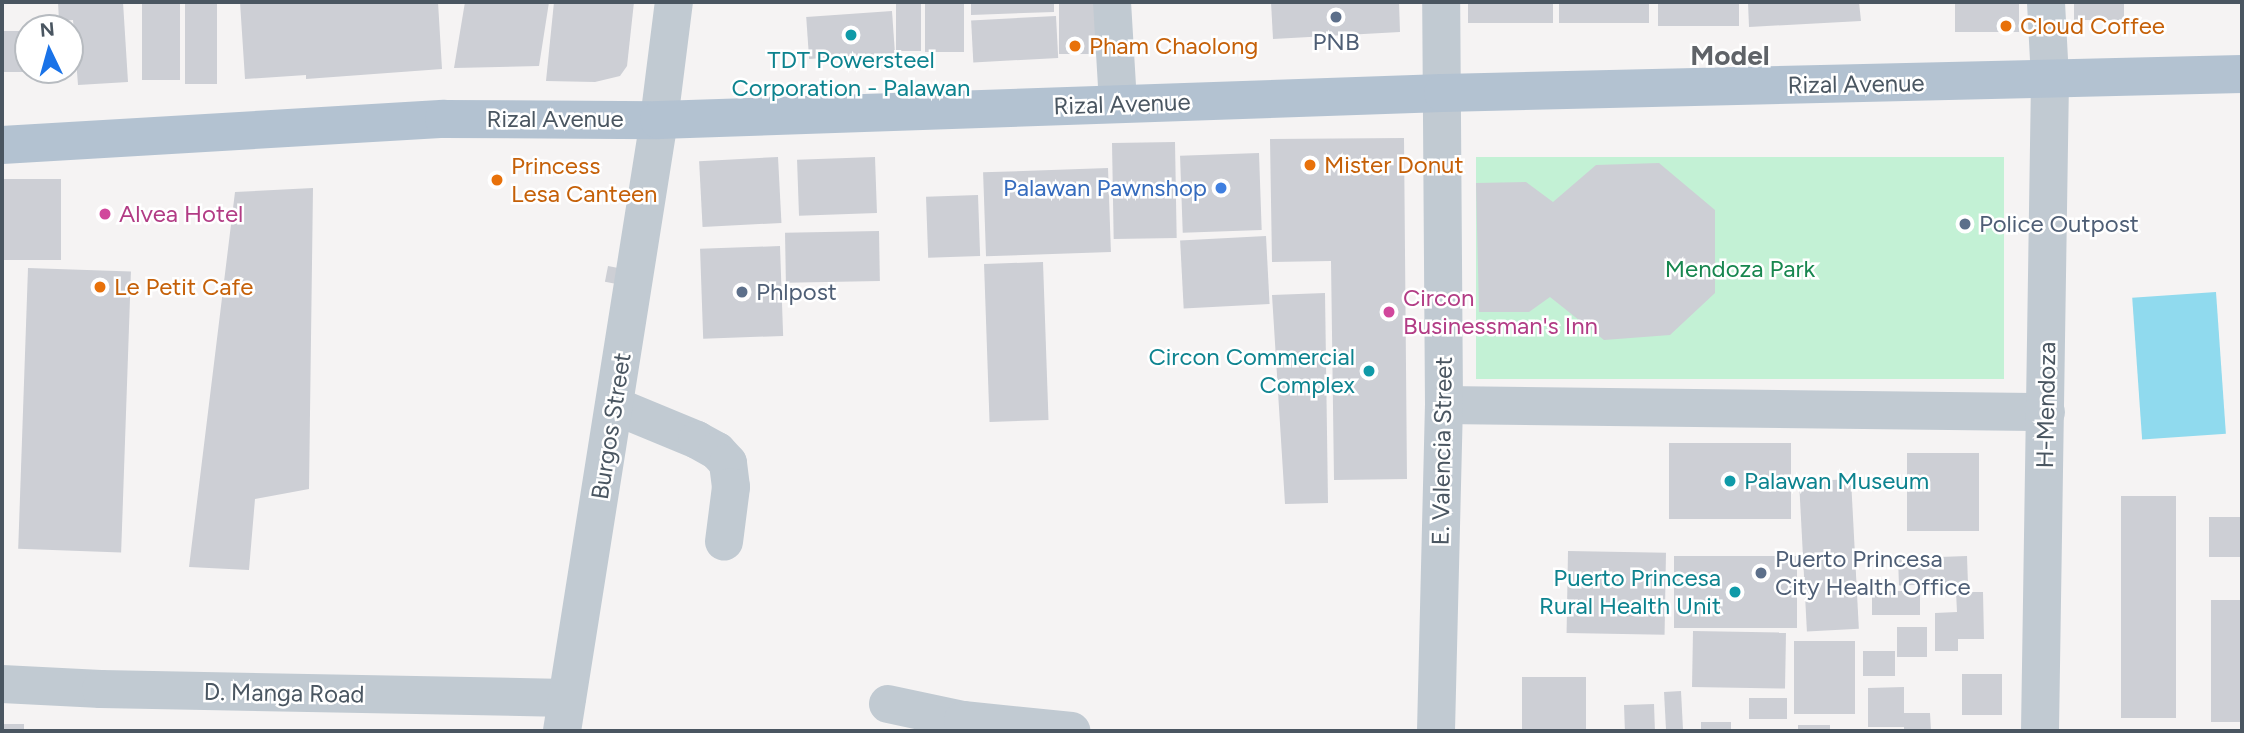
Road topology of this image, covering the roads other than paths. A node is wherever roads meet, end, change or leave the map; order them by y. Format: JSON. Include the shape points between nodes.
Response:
{"nodes":[{"id":1,"x":674,"y":2,"type":"edge"},
{"id":2,"x":1112,"y":2,"type":"edge"},
{"id":3,"x":1441,"y":2,"type":"edge"},
{"id":4,"x":2046,"y":2,"type":"edge"},
{"id":5,"x":2242,"y":74,"type":"edge"},
{"id":6,"x":2050,"y":79,"type":"junction"},
{"id":7,"x":1443,"y":93,"type":"junction"},
{"id":8,"x":1118,"y":104,"type":"junction"},
{"id":9,"x":659,"y":120,"type":"junction"},
{"id":10,"x":2,"y":145,"type":"edge"},
{"id":11,"x":1444,"y":405,"type":"junction"},
{"id":12,"x":615,"y":406,"type":"junction"},
{"id":13,"x":2046,"y":412,"type":"junction"},
{"id":14,"x":724,"y":542,"type":"dead end"},
{"id":15,"x":2,"y":684,"type":"edge"},
{"id":16,"x":888,"y":704,"type":"dead end"},
{"id":17,"x":564,"y":715,"type":"edge"},
{"id":18,"x":963,"y":726,"type":"edge"},
{"id":19,"x":1071,"y":731,"type":"edge"},
{"id":20,"x":1436,"y":731,"type":"edge"},
{"id":21,"x":2040,"y":731,"type":"edge"}],
"edges":[{"from":1,"to":9,"type":"street","name":"Burgos Street"},
{"from":2,"to":8,"type":"street"},
{"from":3,"to":7,"type":"street","name":"E. Valencia Street"},
{"from":4,"to":6,"type":"street","name":"H-Mendoza"},
{"from":5,"to":6,"type":"main road","name":"Rizal Avenue"},
{"from":6,"to":7,"type":"main road","name":"Rizal Avenue"},
{"from":6,"to":13,"type":"street","name":"H-Mendoza"},
{"from":7,"to":8,"type":"main road","name":"Rizal Avenue"},
{"from":7,"to":11,"type":"street","name":"E. Valencia Street"},
{"from":8,"to":9,"type":"main road","name":"Rizal Avenue"},
{"from":9,"to":10,"type":"main road","name":"Rizal Avenue","via":[[444,119]]},
{"from":9,"to":12,"type":"street","name":"Burgos Street"},
{"from":11,"to":13,"type":"street"},
{"from":11,"to":20,"type":"street","name":"E. Valencia Street"},
{"from":12,"to":14,"type":"street","via":[[696,440],[728,463],[731,487]]},
{"from":12,"to":17,"type":"street","name":"Burgos Street"},
{"from":13,"to":21,"type":"street","name":"H-Mendoza"},
{"from":15,"to":17,"type":"street","name":"D. Manga Road"},
{"from":16,"to":18,"type":"street"},
{"from":18,"to":19,"type":"street"}]}
